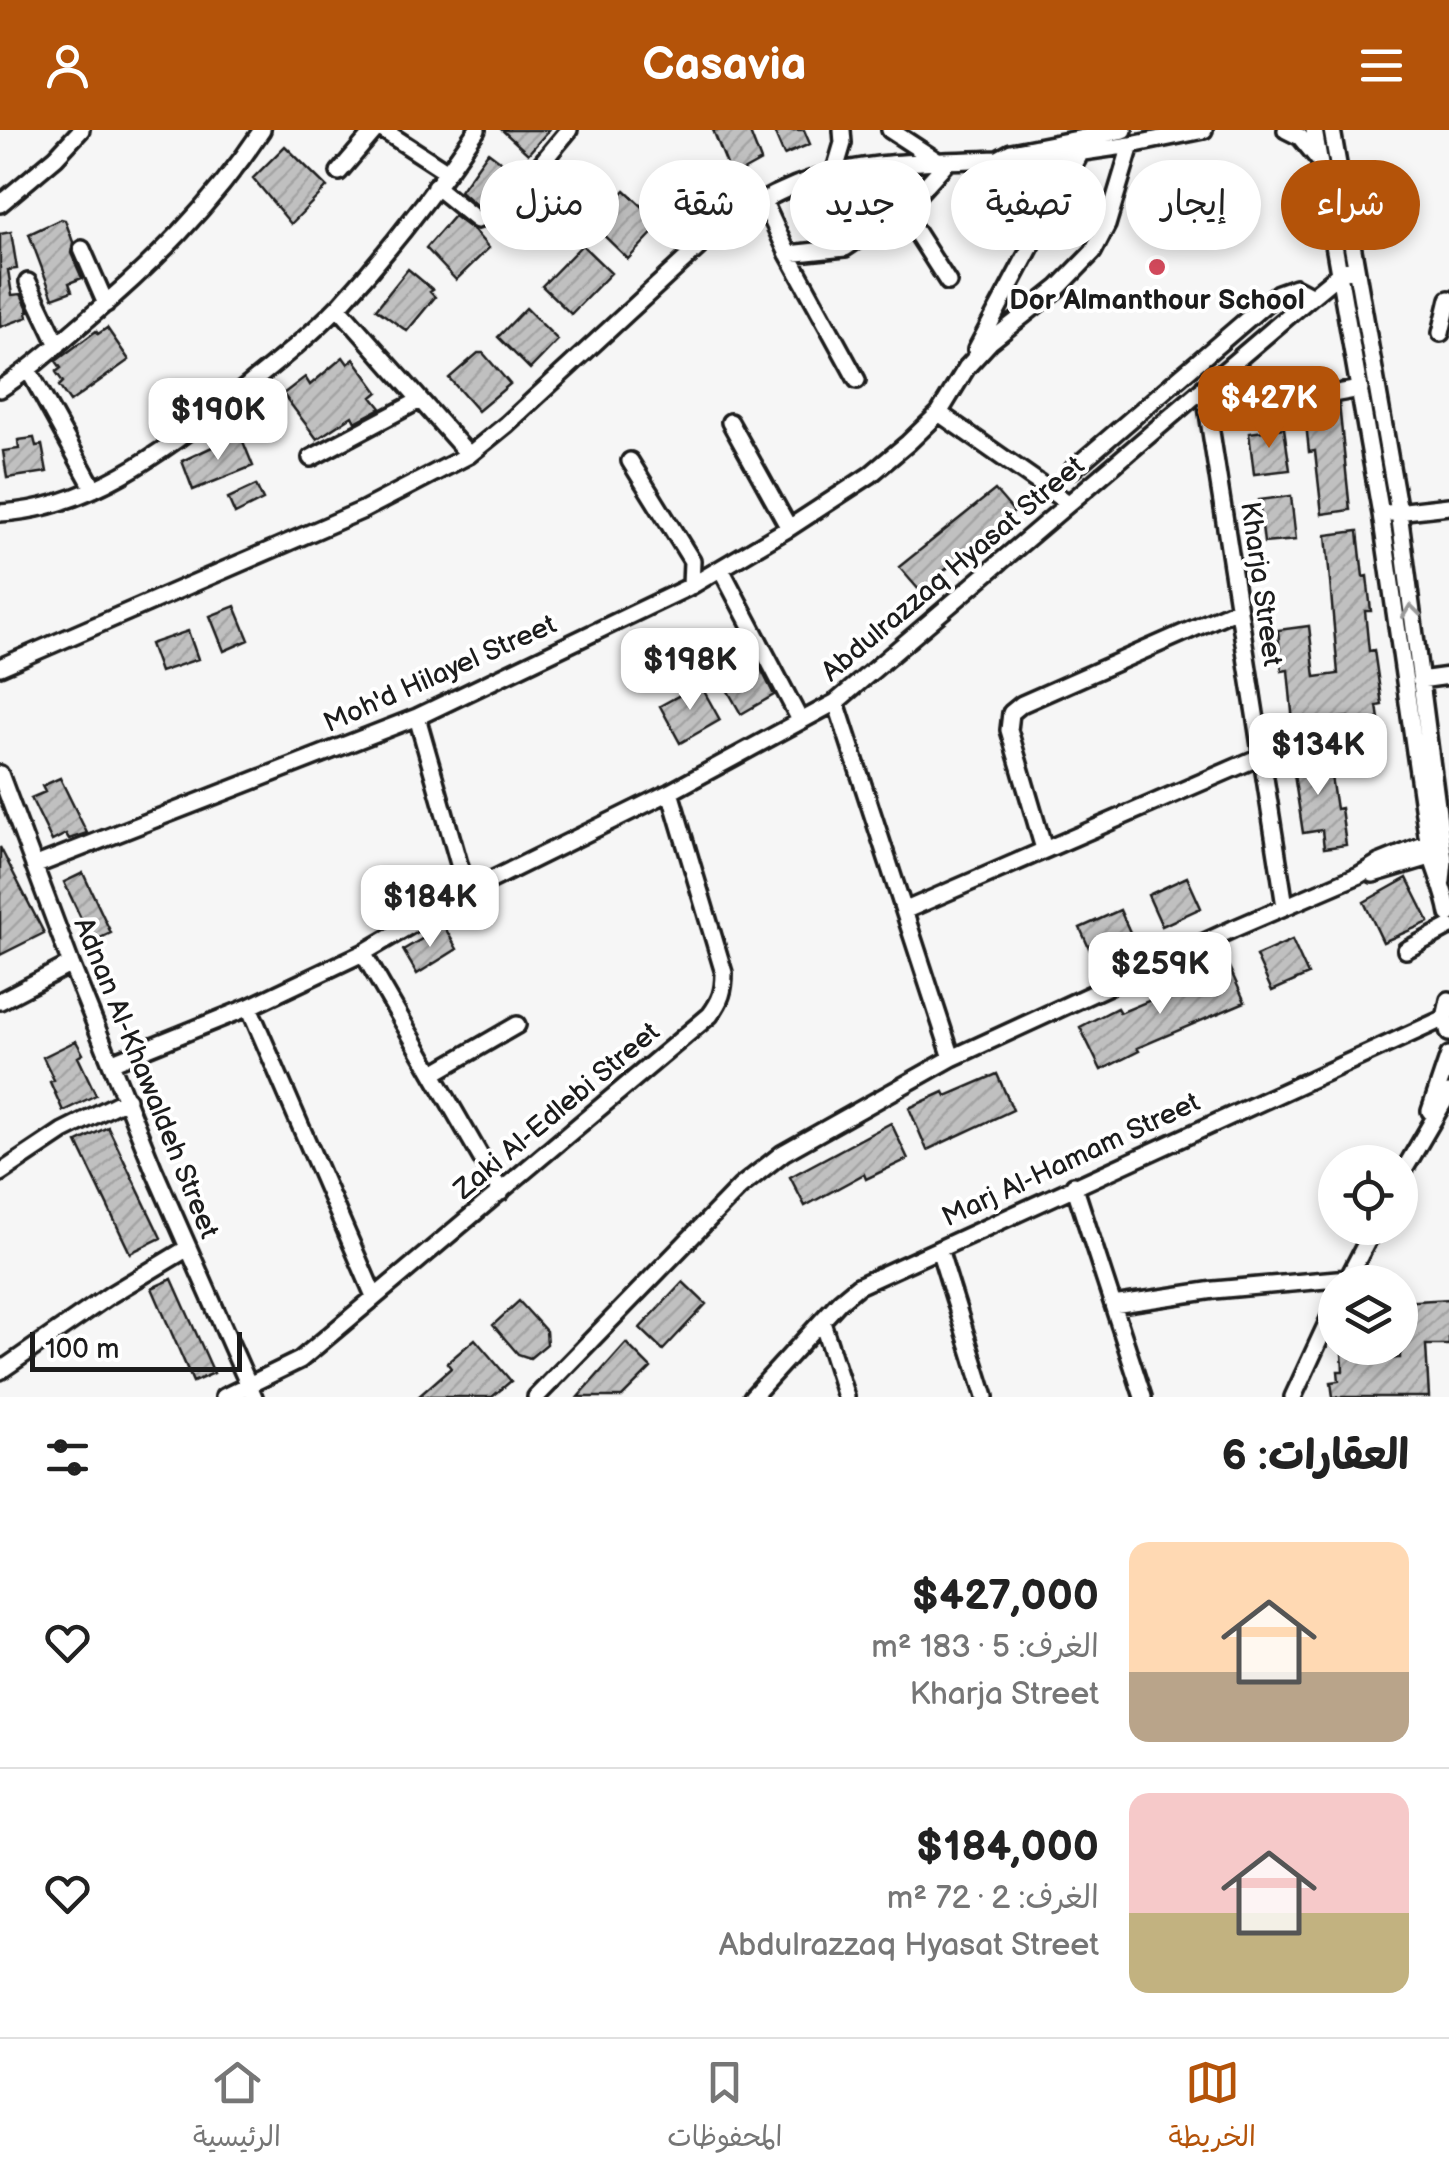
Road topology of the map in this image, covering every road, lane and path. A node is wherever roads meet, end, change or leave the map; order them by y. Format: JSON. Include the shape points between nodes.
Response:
{"nodes":[{"id":1,"x":81,"y":130,"type":"edge"},
{"id":2,"x":262,"y":130,"type":"edge"},
{"id":3,"x":379,"y":130,"type":"edge"},
{"id":4,"x":477,"y":130,"type":"edge"},
{"id":5,"x":570,"y":130,"type":"edge"},
{"id":6,"x":842,"y":130,"type":"edge"},
{"id":7,"x":890,"y":130,"type":"edge"},
{"id":8,"x":1204,"y":130,"type":"edge"},
{"id":9,"x":1286,"y":130,"type":"edge"},
{"id":10,"x":1314,"y":130,"type":"edge"},
{"id":11,"x":1332,"y":130,"type":"edge"},
{"id":12,"x":1342,"y":130,"type":"edge"},
{"id":13,"x":1128,"y":138,"type":"edge"},
{"id":14,"x":1080,"y":154,"type":"junction"},
{"id":15,"x":998,"y":159,"type":"junction"},
{"id":16,"x":545,"y":160,"type":"edge"},
{"id":17,"x":839,"y":160,"type":"edge"},
{"id":18,"x":1324,"y":160,"type":"edge"},
{"id":19,"x":1328,"y":160,"type":"edge"},
{"id":20,"x":1331,"y":160,"type":"edge"},
{"id":21,"x":1333,"y":160,"type":"edge"},
{"id":22,"x":931,"y":162,"type":"edge"},
{"id":23,"x":943,"y":162,"type":"junction"},
{"id":24,"x":446,"y":171,"type":"junction"},
{"id":25,"x":339,"y":172,"type":"dead end"},
{"id":26,"x":931,"y":176,"type":"edge"},
{"id":27,"x":436,"y":186,"type":"junction"},
{"id":28,"x":0,"y":204,"type":"edge"},
{"id":29,"x":770,"y":215,"type":"edge"},
{"id":30,"x":476,"y":220,"type":"dead end"},
{"id":31,"x":82,"y":248,"type":"dead end"},
{"id":32,"x":694,"y":250,"type":"edge"},
{"id":33,"x":826,"y":250,"type":"edge"},
{"id":34,"x":928,"y":250,"type":"edge"},
{"id":35,"x":1345,"y":250,"type":"edge"},
{"id":36,"x":788,"y":254,"type":"junction"},
{"id":37,"x":1348,"y":270,"type":"junction"},
{"id":38,"x":28,"y":282,"type":"dead end"},
{"id":39,"x":948,"y":282,"type":"dead end"},
{"id":40,"x":1312,"y":296,"type":"junction"},
{"id":41,"x":1449,"y":300,"type":"edge"},
{"id":42,"x":106,"y":304,"type":"junction"},
{"id":43,"x":338,"y":307,"type":"junction"},
{"id":44,"x":1441,"y":333,"type":"dead end"},
{"id":45,"x":58,"y":344,"type":"junction"},
{"id":46,"x":967,"y":367,"type":"junction"},
{"id":47,"x":29,"y":371,"type":"junction"},
{"id":48,"x":858,"y":380,"type":"dead end"},
{"id":49,"x":1204,"y":387,"type":"junction"},
{"id":50,"x":0,"y":389,"type":"edge"},
{"id":51,"x":1360,"y":389,"type":"junction"},
{"id":52,"x":1320,"y":396,"type":"dead end"},
{"id":53,"x":420,"y":400,"type":"junction"},
{"id":54,"x":939,"y":412,"type":"junction"},
{"id":55,"x":730,"y":422,"type":"dead end"},
{"id":56,"x":468,"y":455,"type":"junction"},
{"id":57,"x":311,"y":458,"type":"dead end"},
{"id":58,"x":630,"y":461,"type":"dead end"},
{"id":59,"x":1074,"y":469,"type":"dead end"},
{"id":60,"x":94,"y":489,"type":"junction"},
{"id":61,"x":1068,"y":503,"type":"junction"},
{"id":62,"x":1449,"y":506,"type":"edge"},
{"id":63,"x":0,"y":512,"type":"edge"},
{"id":64,"x":1399,"y":512,"type":"junction"},
{"id":65,"x":1382,"y":514,"type":"junction"},
{"id":66,"x":789,"y":528,"type":"junction"},
{"id":67,"x":721,"y":569,"type":"junction"},
{"id":68,"x":691,"y":586,"type":"junction"},
{"id":69,"x":1238,"y":609,"type":"junction"},
{"id":70,"x":0,"y":667,"type":"edge"},
{"id":71,"x":1449,"y":676,"type":"edge"},
{"id":72,"x":1420,"y":680,"type":"junction"},
{"id":73,"x":836,"y":702,"type":"junction"},
{"id":74,"x":418,"y":716,"type":"junction"},
{"id":75,"x":800,"y":720,"type":"junction"},
{"id":76,"x":1262,"y":756,"type":"junction"},
{"id":77,"x":0,"y":774,"type":"edge"},
{"id":78,"x":670,"y":792,"type":"junction"},
{"id":79,"x":19,"y":824,"type":"junction"},
{"id":80,"x":0,"y":830,"type":"edge"},
{"id":81,"x":1436,"y":848,"type":"junction"},
{"id":82,"x":1044,"y":849,"type":"junction"},
{"id":83,"x":34,"y":866,"type":"junction"},
{"id":84,"x":467,"y":892,"type":"junction"},
{"id":85,"x":1285,"y":906,"type":"junction"},
{"id":86,"x":906,"y":910,"type":"junction"},
{"id":87,"x":1449,"y":914,"type":"edge"},
{"id":88,"x":1449,"y":927,"type":"edge"},
{"id":89,"x":1406,"y":950,"type":"dead end"},
{"id":90,"x":364,"y":954,"type":"junction"},
{"id":91,"x":71,"y":964,"type":"junction"},
{"id":92,"x":1449,"y":981,"type":"edge"},
{"id":93,"x":0,"y":1001,"type":"edge"},
{"id":94,"x":249,"y":1007,"type":"junction"},
{"id":95,"x":1448,"y":1013,"type":"edge"},
{"id":96,"x":517,"y":1025,"type":"dead end"},
{"id":97,"x":1449,"y":1055,"type":"edge"},
{"id":98,"x":952,"y":1058,"type":"junction"},
{"id":99,"x":113,"y":1062,"type":"junction"},
{"id":100,"x":434,"y":1073,"type":"junction"},
{"id":101,"x":1449,"y":1092,"type":"edge"},
{"id":102,"x":127,"y":1100,"type":"junction"},
{"id":103,"x":1420,"y":1138,"type":"junction"},
{"id":104,"x":1416,"y":1145,"type":"edge"},
{"id":105,"x":0,"y":1173,"type":"edge"},
{"id":106,"x":1074,"y":1185,"type":"junction"},
{"id":107,"x":501,"y":1192,"type":"junction"},
{"id":108,"x":188,"y":1248,"type":"junction"},
{"id":109,"x":939,"y":1248,"type":"junction"},
{"id":110,"x":1318,"y":1282,"type":"edge"},
{"id":111,"x":374,"y":1296,"type":"junction"},
{"id":112,"x":1113,"y":1305,"type":"junction"},
{"id":113,"x":822,"y":1322,"type":"junction"},
{"id":114,"x":1318,"y":1343,"type":"edge"},
{"id":115,"x":0,"y":1371,"type":"edge"},
{"id":116,"x":252,"y":1390,"type":"edge"},
{"id":117,"x":224,"y":1397,"type":"edge"},
{"id":118,"x":536,"y":1397,"type":"edge"},
{"id":119,"x":752,"y":1397,"type":"edge"},
{"id":120,"x":846,"y":1397,"type":"edge"},
{"id":121,"x":985,"y":1397,"type":"edge"},
{"id":122,"x":1143,"y":1397,"type":"edge"},
{"id":123,"x":1293,"y":1397,"type":"edge"}],
"edges":[{"from":1,"to":28,"type":"street"},
{"from":2,"to":42,"type":"street","via":[[206,207]]},
{"from":3,"to":24,"type":"street"},
{"from":3,"to":25,"type":"street"},
{"from":4,"to":24,"type":"street"},
{"from":5,"to":16,"type":"street"},
{"from":6,"to":17,"type":"street"},
{"from":7,"to":23,"type":"street"},
{"from":8,"to":13,"type":"street"},
{"from":9,"to":18,"type":"street"},
{"from":10,"to":19,"type":"street"},
{"from":11,"to":20,"type":"street"},
{"from":12,"to":21,"type":"street"},
{"from":13,"to":14,"type":"street"},
{"from":13,"to":15,"type":"street"},
{"from":13,"to":46,"type":"street","name":"Moh'd Hilayel Street","via":[[1107,225],[1093,252]]},
{"from":14,"to":15,"type":"street"},
{"from":14,"to":46,"type":"street"},
{"from":15,"to":23,"type":"street"},
{"from":22,"to":23,"type":"street"},
{"from":23,"to":26,"type":"street"},
{"from":24,"to":27,"type":"street"},
{"from":27,"to":30,"type":"street"},
{"from":27,"to":43,"type":"street"},
{"from":29,"to":36,"type":"street"},
{"from":31,"to":42,"type":"street"},
{"from":32,"to":56,"type":"street"},
{"from":33,"to":36,"type":"street"},
{"from":34,"to":39,"type":"street"},
{"from":35,"to":37,"type":"street"},
{"from":36,"to":48,"type":"street"},
{"from":37,"to":40,"type":"street","name":"Abdulrazzaq Hyasat Street"},
{"from":37,"to":51,"type":"street"},
{"from":37,"to":64,"type":"street"},
{"from":38,"to":45,"type":"street"},
{"from":40,"to":49,"type":"street","name":"Abdulrazzaq Hyasat Street"},
{"from":40,"to":59,"type":"street","via":[[1295,287],[1278,292]]},
{"from":41,"to":44,"type":"street"},
{"from":42,"to":45,"type":"street"},
{"from":43,"to":53,"type":"street"},
{"from":43,"to":60,"type":"street","via":[[183,436]]},
{"from":45,"to":47,"type":"street"},
{"from":46,"to":54,"type":"street","name":"Moh'd Hilayel Street"},
{"from":47,"to":50,"type":"street"},
{"from":47,"to":60,"type":"street"},
{"from":49,"to":61,"type":"street","name":"Abdulrazzaq Hyasat Street"},
{"from":49,"to":69,"type":"street","name":"Kharja Street"},
{"from":51,"to":52,"type":"street"},
{"from":51,"to":65,"type":"street"},
{"from":53,"to":56,"type":"street"},
{"from":53,"to":57,"type":"street"},
{"from":54,"to":61,"type":"street"},
{"from":54,"to":66,"type":"street","name":"Moh'd Hilayel Street","via":[[870,475]]},
{"from":55,"to":66,"type":"street"},
{"from":56,"to":70,"type":"street","via":[[363,510]]},
{"from":58,"to":68,"type":"street","via":[[692,561]]},
{"from":60,"to":63,"type":"street","via":[[38,509]]},
{"from":61,"to":73,"type":"street","name":"Abdulrazzaq Hyasat Street"},
{"from":62,"to":64,"type":"street"},
{"from":64,"to":65,"type":"street"},
{"from":72,"to":64,"type":"street","one_way":true},
{"from":65,"to":81,"type":"street"},
{"from":66,"to":67,"type":"street","name":"Moh'd Hilayel Street"},
{"from":67,"to":68,"type":"street","name":"Moh'd Hilayel Street"},
{"from":67,"to":75,"type":"street"},
{"from":68,"to":74,"type":"street","name":"Moh'd Hilayel Street"},
{"from":69,"to":76,"type":"street","name":"Kharja Street"},
{"from":69,"to":82,"type":"street","via":[[1011,713]]},
{"from":71,"to":72,"type":"street"},
{"from":72,"to":81,"type":"street"},
{"from":73,"to":75,"type":"street","name":"Abdulrazzaq Hyasat Street"},
{"from":73,"to":86,"type":"street"},
{"from":74,"to":83,"type":"street","name":"Moh'd Hilayel Street"},
{"from":74,"to":84,"type":"street"},
{"from":75,"to":78,"type":"street","name":"Abdulrazzaq Hyasat Street"},
{"from":76,"to":82,"type":"street"},
{"from":76,"to":85,"type":"street","name":"Kharja Street"},
{"from":77,"to":79,"type":"street","name":"Adnan Al-Khawaldeh Street"},
{"from":78,"to":84,"type":"street","name":"Abdulrazzaq Hyasat Street"},
{"from":78,"to":107,"type":"street","name":"Zaki Al-Edlebi Street","via":[[719,953],[724,992],[710,1015]]},
{"from":79,"to":80,"type":"street"},
{"from":79,"to":83,"type":"street","name":"Adnan Al-Khawaldeh Street"},
{"from":81,"to":85,"type":"street"},
{"from":81,"to":87,"type":"street"},
{"from":82,"to":86,"type":"street"},
{"from":83,"to":91,"type":"street","name":"Adnan Al-Khawaldeh Street"},
{"from":84,"to":90,"type":"street","name":"Abdulrazzaq Hyasat Street"},
{"from":85,"to":98,"type":"street"},
{"from":86,"to":98,"type":"street"},
{"from":88,"to":89,"type":"street"},
{"from":90,"to":94,"type":"street","name":"Abdulrazzaq Hyasat Street"},
{"from":90,"to":100,"type":"street"},
{"from":91,"to":93,"type":"street"},
{"from":91,"to":99,"type":"street","name":"Adnan Al-Khawaldeh Street"},
{"from":92,"to":95,"type":"street"},
{"from":94,"to":99,"type":"street","name":"Abdulrazzaq Hyasat Street"},
{"from":94,"to":111,"type":"street"},
{"from":95,"to":106,"type":"street","name":"Marj Al-Hamam Street"},
{"from":96,"to":100,"type":"street"},
{"from":97,"to":103,"type":"street"},
{"from":98,"to":118,"type":"street","via":[[760,1169]]},
{"from":99,"to":102,"type":"street","name":"Adnan Al-Khawaldeh Street"},
{"from":100,"to":107,"type":"street"},
{"from":101,"to":103,"type":"street"},
{"from":102,"to":105,"type":"street","via":[[63,1131]]},
{"from":102,"to":108,"type":"street","name":"Adnan Al-Khawaldeh Street"},
{"from":103,"to":104,"type":"street"},
{"from":106,"to":109,"type":"street","name":"Marj Al-Hamam Street"},
{"from":106,"to":112,"type":"street"},
{"from":107,"to":111,"type":"street","name":"Zaki Al-Edlebi Street"},
{"from":108,"to":115,"type":"street"},
{"from":108,"to":116,"type":"street","name":"Adnan Al-Khawaldeh Street"},
{"from":109,"to":113,"type":"street","name":"Marj Al-Hamam Street","via":[[858,1286]]},
{"from":109,"to":121,"type":"street"},
{"from":110,"to":112,"type":"street"},
{"from":111,"to":116,"type":"street","name":"Zaki Al-Edlebi Street","via":[[300,1360]]},
{"from":112,"to":122,"type":"street"},
{"from":113,"to":119,"type":"street","name":"Marj Al-Hamam Street"},
{"from":113,"to":120,"type":"street"},
{"from":114,"to":123,"type":"street"},
{"from":116,"to":117,"type":"street","name":"Zaki Al-Edlebi Street"}]}
